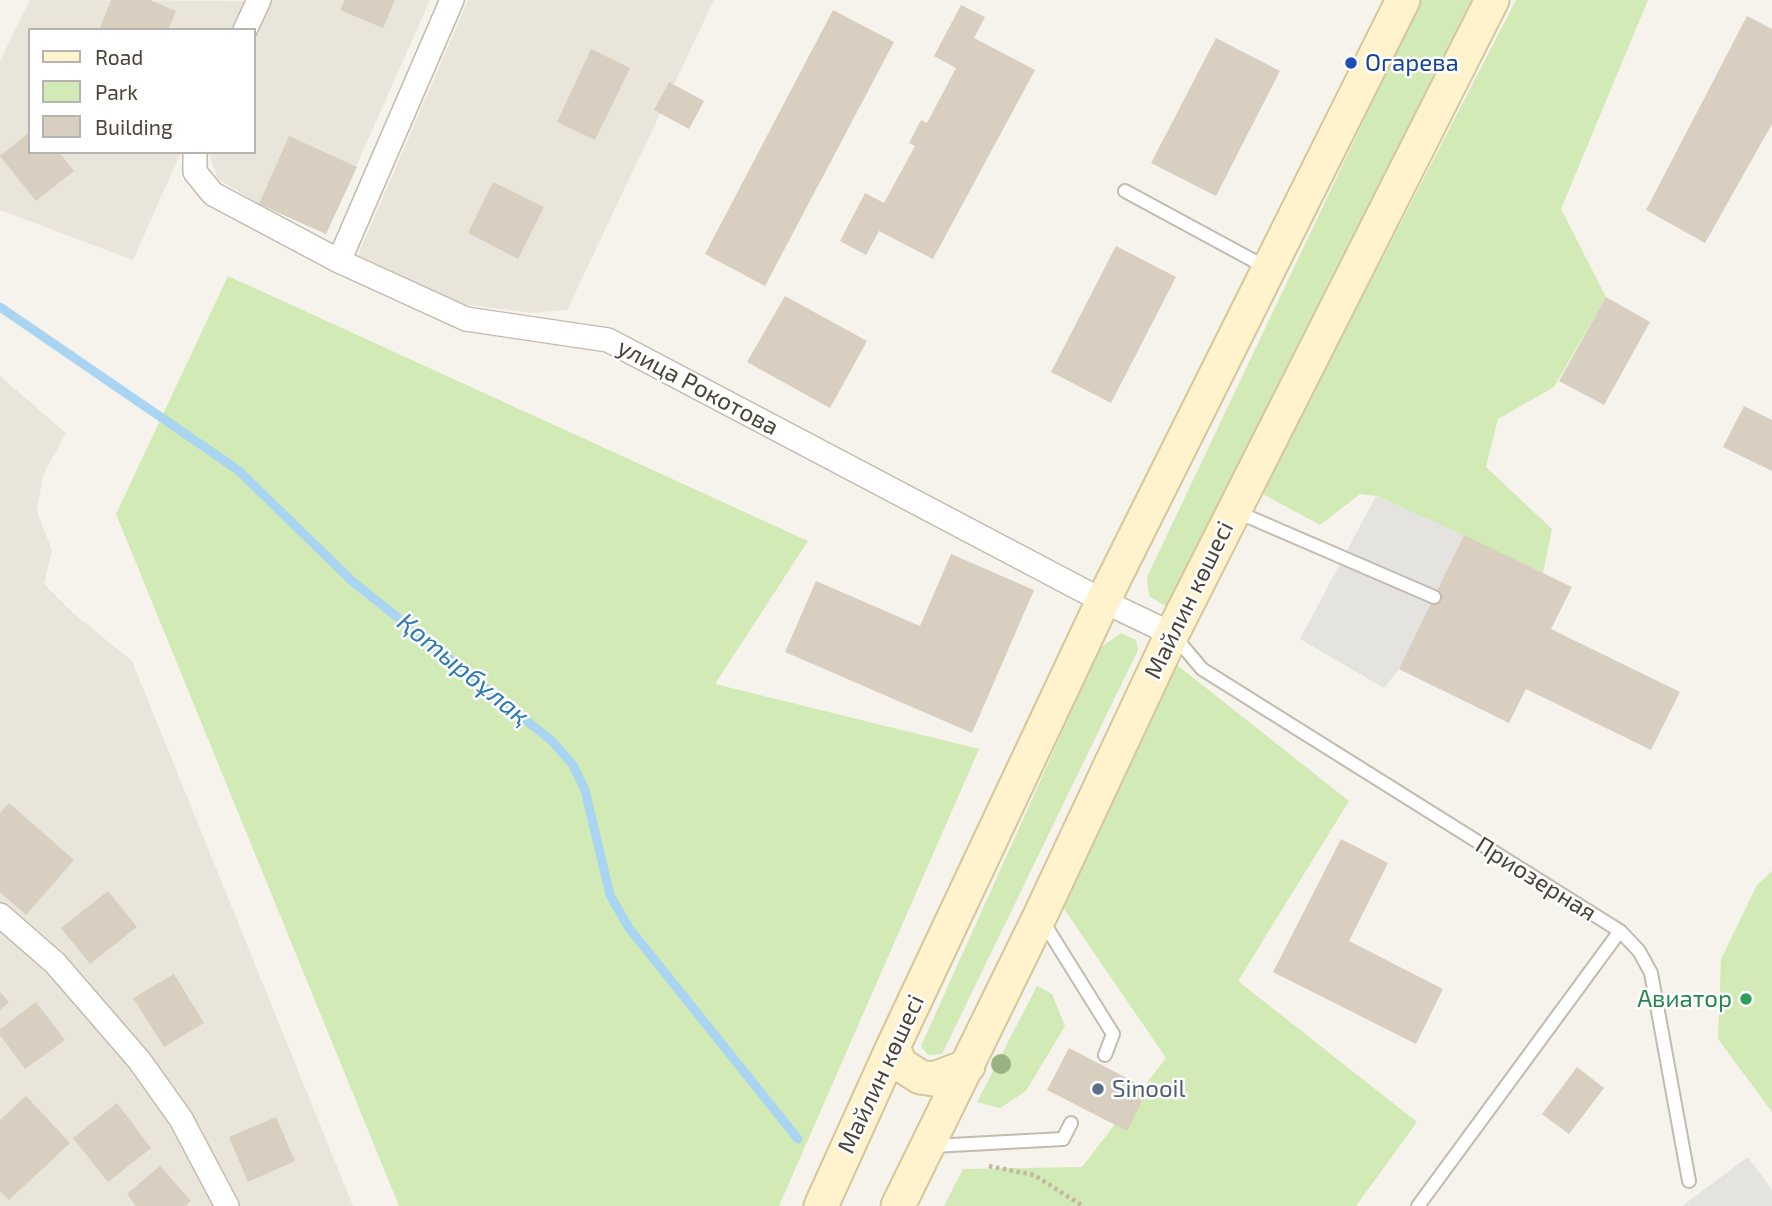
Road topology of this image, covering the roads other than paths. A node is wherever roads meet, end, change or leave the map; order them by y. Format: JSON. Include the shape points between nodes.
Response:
{"nodes":[{"id":1,"x":259,"y":0,"type":"edge"},
{"id":2,"x":452,"y":0,"type":"edge"},
{"id":3,"x":1492,"y":0,"type":"edge"},
{"id":4,"x":1397,"y":4,"type":"edge"},
{"id":5,"x":246,"y":28,"type":"edge"},
{"id":6,"x":195,"y":154,"type":"edge"},
{"id":7,"x":1125,"y":191,"type":"dead end"},
{"id":8,"x":339,"y":261,"type":"junction"},
{"id":9,"x":1269,"y":270,"type":"junction"},
{"id":10,"x":1233,"y":510,"type":"junction"},
{"id":11,"x":1434,"y":597,"type":"dead end"},
{"id":12,"x":1103,"y":601,"type":"junction"},
{"id":13,"x":1172,"y":634,"type":"junction"},
{"id":14,"x":0,"y":915,"type":"edge"},
{"id":15,"x":1040,"y":916,"type":"junction"},
{"id":16,"x":1620,"y":931,"type":"junction"},
{"id":17,"x":893,"y":1047,"type":"junction"},
{"id":18,"x":1105,"y":1055,"type":"dead end"},
{"id":19,"x":968,"y":1066,"type":"junction"},
{"id":20,"x":1071,"y":1123,"type":"dead end"},
{"id":21,"x":929,"y":1146,"type":"junction"},
{"id":22,"x":1689,"y":1181,"type":"dead end"},
{"id":23,"x":227,"y":1206,"type":"edge"},
{"id":24,"x":821,"y":1206,"type":"edge"},
{"id":25,"x":898,"y":1206,"type":"edge"},
{"id":26,"x":1418,"y":1206,"type":"edge"}],
"edges":[{"from":1,"to":5,"type":"street"},
{"from":2,"to":8,"type":"street"},
{"from":3,"to":10,"type":"main road","name":"Майлин көшесі"},
{"from":4,"to":9,"type":"main road","name":"Майлин көшесі"},
{"from":6,"to":8,"type":"street","name":"улица Рокотова","via":[[195,172],[213,194]]},
{"from":7,"to":9,"type":"lane"},
{"from":8,"to":12,"type":"street","name":"улица Рокотова","via":[[466,319],[608,340]]},
{"from":9,"to":12,"type":"main road","name":"Майлин көшесі"},
{"from":10,"to":11,"type":"lane"},
{"from":10,"to":13,"type":"main road","name":"Майлин көшесі"},
{"from":12,"to":13,"type":"street","name":"улица Рокотова"},
{"from":12,"to":17,"type":"main road","name":"Майлин көшесі"},
{"from":13,"to":15,"type":"main road","name":"Майлин көшесі"},
{"from":13,"to":16,"type":"lane","name":"Приозерная","via":[[1202,669]]},
{"from":14,"to":23,"type":"street","via":[[55,963],[139,1060],[181,1119]]},
{"from":15,"to":18,"type":"lane","via":[[1113,1034]]},
{"from":15,"to":19,"type":"main road","name":"Майлин көшесі"},
{"from":16,"to":22,"type":"lane","via":[[1651,973]]},
{"from":16,"to":26,"type":"lane","name":"Приозерная"},
{"from":17,"to":19,"type":"main road","via":[[900,1064],[920,1077],[934,1079]]},
{"from":17,"to":24,"type":"main road","name":"Майлин көшесі"},
{"from":19,"to":21,"type":"main road","name":"Майлин көшесі"},
{"from":20,"to":21,"type":"lane","via":[[1063,1139]]},
{"from":21,"to":25,"type":"main road","name":"Майлин көшесі"}]}
